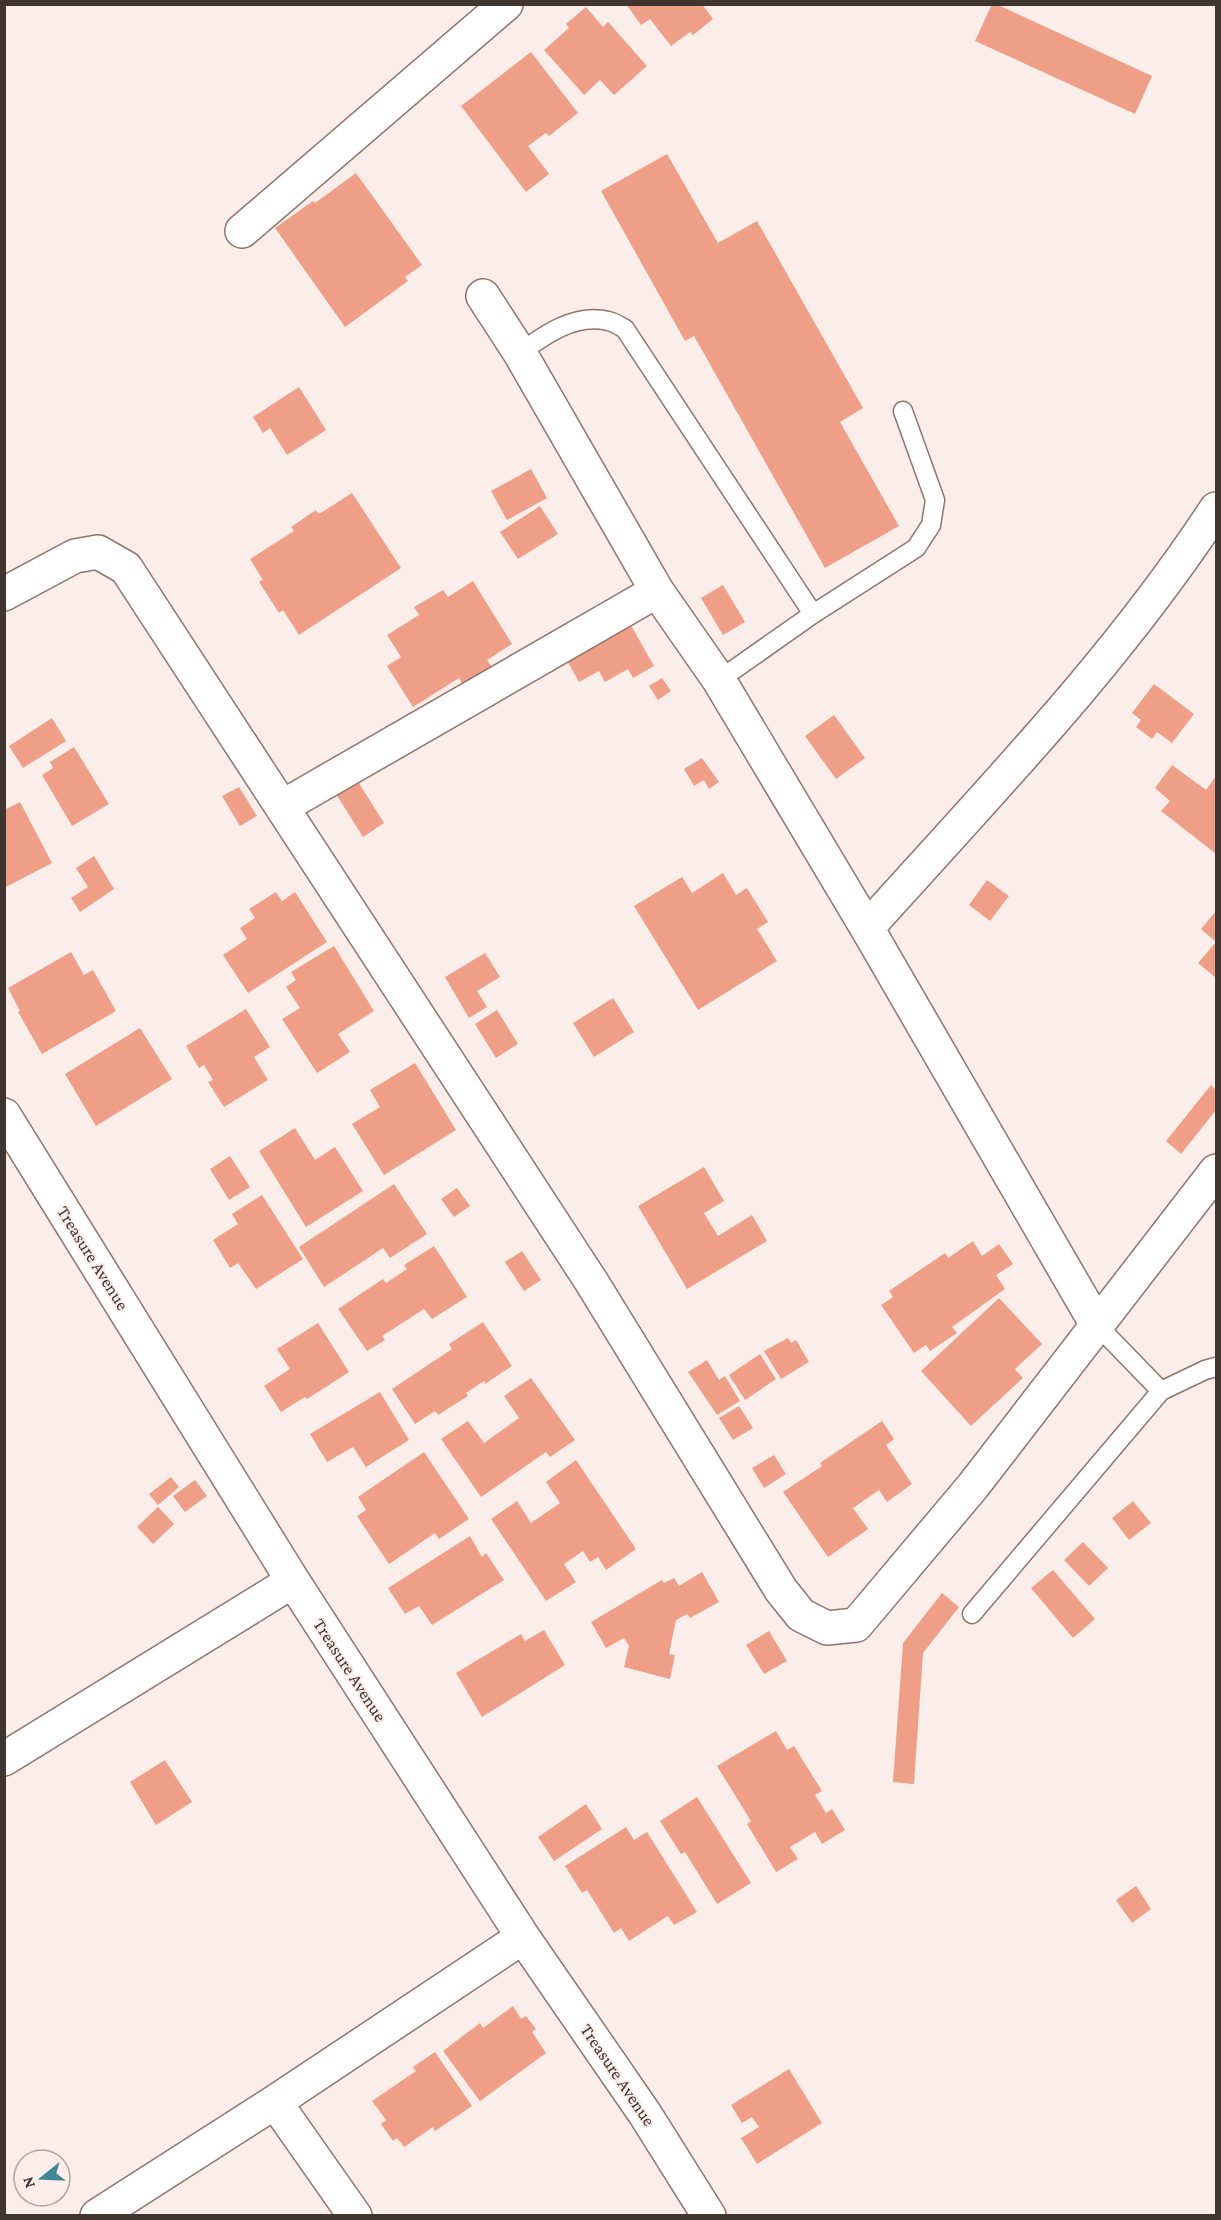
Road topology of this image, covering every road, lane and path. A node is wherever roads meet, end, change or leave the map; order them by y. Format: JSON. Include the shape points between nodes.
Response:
{"nodes":[{"id":1,"x":506,"y":4,"type":"edge"},
{"id":2,"x":242,"y":231,"type":"dead end"},
{"id":3,"x":483,"y":296,"type":"dead end"},
{"id":4,"x":520,"y":353,"type":"junction"},
{"id":5,"x":903,"y":411,"type":"dead end"},
{"id":6,"x":1216,"y":510,"type":"edge"},
{"id":7,"x":657,"y":591,"type":"junction"},
{"id":8,"x":4,"y":594,"type":"edge"},
{"id":9,"x":813,"y":614,"type":"junction"},
{"id":10,"x":719,"y":680,"type":"junction"},
{"id":11,"x":282,"y":807,"type":"junction"},
{"id":12,"x":867,"y":928,"type":"junction"},
{"id":13,"x":4,"y":1115,"type":"edge"},
{"id":14,"x":1216,"y":1171,"type":"edge"},
{"id":15,"x":1097,"y":1326,"type":"junction"},
{"id":16,"x":1216,"y":1367,"type":"edge"},
{"id":17,"x":1161,"y":1391,"type":"junction"},
{"id":18,"x":293,"y":1581,"type":"junction"},
{"id":19,"x":972,"y":1614,"type":"dead end"},
{"id":20,"x":4,"y":1759,"type":"edge"},
{"id":21,"x":523,"y":1937,"type":"junction"},
{"id":22,"x":275,"y":2102,"type":"junction"},
{"id":23,"x":97,"y":2216,"type":"edge"},
{"id":24,"x":355,"y":2216,"type":"edge"},
{"id":25,"x":709,"y":2216,"type":"edge"}],
"edges":[{"from":1,"to":2,"type":"street"},
{"from":3,"to":4,"type":"street"},
{"from":4,"to":7,"type":"street"},
{"from":4,"to":9,"type":"lane","via":[[550,331],[586,320],[609,321],[625,329]]},
{"from":5,"to":9,"type":"lane","via":[[935,500],[931,525],[916,548]]},
{"from":6,"to":12,"type":"street","via":[[1182,562],[1093,676]]},
{"from":7,"to":10,"type":"street"},
{"from":7,"to":11,"type":"street"},
{"from":8,"to":11,"type":"street","via":[[75,556],[98,552],[126,568]]},
{"from":9,"to":10,"type":"lane"},
{"from":10,"to":12,"type":"street"},
{"from":11,"to":15,"type":"street","via":[[591,1281],[781,1590],[801,1615],[827,1628],[856,1625],[973,1486]]},
{"from":12,"to":15,"type":"street"},
{"from":13,"to":18,"type":"street","name":"Treasure Avenue"},
{"from":14,"to":15,"type":"street"},
{"from":15,"to":17,"type":"lane"},
{"from":16,"to":17,"type":"lane"},
{"from":17,"to":19,"type":"lane"},
{"from":18,"to":20,"type":"street"},
{"from":18,"to":21,"type":"street","name":"Treasure Avenue"},
{"from":21,"to":22,"type":"street"},
{"from":21,"to":25,"type":"street","name":"Treasure Avenue","via":[[645,2114]]},
{"from":22,"to":23,"type":"street"},
{"from":22,"to":24,"type":"street"}]}
